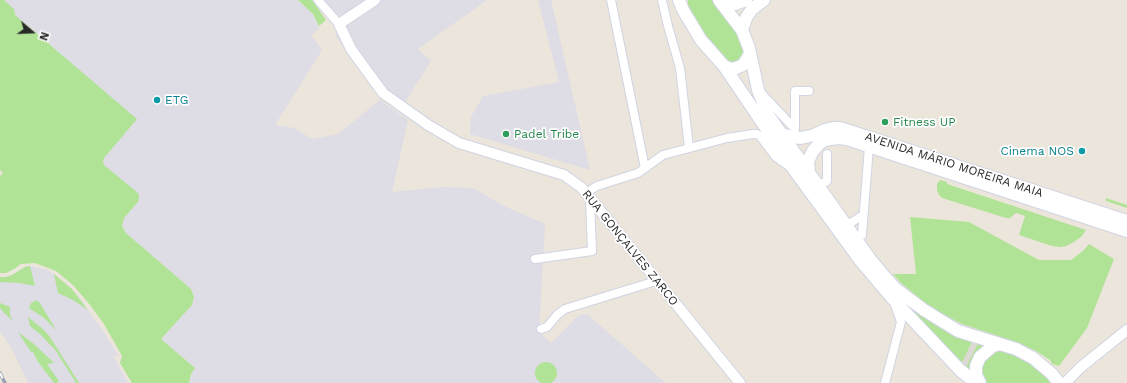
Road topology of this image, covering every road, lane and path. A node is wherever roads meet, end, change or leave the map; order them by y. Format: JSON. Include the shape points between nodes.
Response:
{"nodes":[{"id":1,"x":318,"y":0,"type":"edge"},
{"id":2,"x":375,"y":0,"type":"edge"},
{"id":3,"x":611,"y":0,"type":"edge"},
{"id":4,"x":662,"y":0,"type":"edge"},
{"id":5,"x":746,"y":0,"type":"edge"},
{"id":6,"x":764,"y":0,"type":"edge"},
{"id":7,"x":720,"y":2,"type":"edge"},
{"id":8,"x":682,"y":3,"type":"edge"},
{"id":9,"x":339,"y":24,"type":"junction"},
{"id":10,"x":742,"y":30,"type":"junction"},
{"id":11,"x":750,"y":54,"type":"junction"},
{"id":12,"x":724,"y":66,"type":"junction"},
{"id":13,"x":809,"y":92,"type":"dead end"},
{"id":14,"x":774,"y":114,"type":"junction"},
{"id":15,"x":781,"y":134,"type":"junction"},
{"id":16,"x":869,"y":147,"type":"junction"},
{"id":17,"x":689,"y":148,"type":"junction"},
{"id":18,"x":827,"y":154,"type":"dead end"},
{"id":19,"x":645,"y":168,"type":"junction"},
{"id":20,"x":795,"y":170,"type":"junction"},
{"id":21,"x":808,"y":173,"type":"junction"},
{"id":22,"x":818,"y":186,"type":"junction"},
{"id":23,"x":588,"y":196,"type":"junction"},
{"id":24,"x":863,"y":215,"type":"junction"},
{"id":25,"x":1127,"y":221,"type":"edge"},
{"id":26,"x":846,"y":226,"type":"junction"},
{"id":27,"x":1127,"y":231,"type":"edge"},
{"id":28,"x":862,"y":235,"type":"dead end"},
{"id":29,"x":535,"y":259,"type":"dead end"},
{"id":30,"x":656,"y":281,"type":"junction"},
{"id":31,"x":892,"y":298,"type":"junction"},
{"id":32,"x":901,"y":322,"type":"junction"},
{"id":33,"x":917,"y":323,"type":"junction"},
{"id":34,"x":541,"y":329,"type":"dead end"},
{"id":35,"x":1127,"y":330,"type":"edge"},
{"id":36,"x":1000,"y":344,"type":"junction"},
{"id":37,"x":1073,"y":374,"type":"junction"},
{"id":38,"x":1056,"y":379,"type":"edge"},
{"id":39,"x":740,"y":383,"type":"edge"},
{"id":40,"x":885,"y":383,"type":"edge"},
{"id":41,"x":976,"y":383,"type":"edge"},
{"id":42,"x":980,"y":383,"type":"edge"},
{"id":43,"x":1065,"y":383,"type":"edge"}],
"edges":[{"from":1,"to":9,"type":"street","name":"RUA GONÇALVES ZARCO"},
{"from":2,"to":9,"type":"street"},
{"from":3,"to":19,"type":"street"},
{"from":4,"to":17,"type":"street","via":[[680,68]]},
{"from":5,"to":7,"type":"main road","via":[[735,4]]},
{"from":6,"to":10,"type":"main road","via":[[752,9]]},
{"from":7,"to":10,"type":"main road"},
{"from":8,"to":12,"type":"main road","via":[[701,40]]},
{"from":9,"to":23,"type":"street","name":"RUA GONÇALVES ZARCO","via":[[351,49],[383,93],[428,125],[459,143],[564,175],[582,188]]},
{"from":10,"to":11,"type":"main road"},
{"from":11,"to":12,"type":"main road","via":[[743,65],[731,69]]},
{"from":11,"to":14,"type":"main road","via":[[758,90]]},
{"from":12,"to":20,"type":"main road"},
{"from":13,"to":14,"type":"street","via":[[795,91],[795,128]]},
{"from":14,"to":15,"type":"main road"},
{"from":15,"to":21,"type":"main road"},
{"from":15,"to":25,"type":"main road","name":"AVENIDA MÁRIO MOREIRA MAIA","via":[[801,138],[840,128]]},
{"from":16,"to":21,"type":"main road","name":"AVENIDA MÁRIO MOREIRA MAIA","via":[[847,139],[826,140],[813,151],[808,161]]},
{"from":16,"to":24,"type":"street"},
{"from":16,"to":27,"type":"main road","name":"AVENIDA MÁRIO MOREIRA MAIA"},
{"from":17,"to":19,"type":"street","via":[[662,155]]},
{"from":17,"to":20,"type":"street","via":[[727,138],[757,134],[776,157]]},
{"from":18,"to":22,"type":"street","via":[[827,181]]},
{"from":19,"to":23,"type":"street","via":[[638,173],[597,186]]},
{"from":20,"to":31,"type":"main road","via":[[860,260]]},
{"from":21,"to":22,"type":"main road"},
{"from":22,"to":26,"type":"main road"},
{"from":23,"to":29,"type":"street","via":[[592,251]]},
{"from":23,"to":30,"type":"street","name":"RUA GONÇALVES ZARCO"},
{"from":24,"to":26,"type":"street"},
{"from":24,"to":28,"type":"street"},
{"from":26,"to":36,"type":"main road","via":[[896,289],[958,331]]},
{"from":30,"to":34,"type":"street","via":[[566,309],[547,327]]},
{"from":30,"to":39,"type":"street","name":"RUA GONÇALVES ZARCO"},
{"from":31,"to":32,"type":"street"},
{"from":31,"to":33,"type":"main road"},
{"from":32,"to":33,"type":"street"},
{"from":32,"to":40,"type":"street"},
{"from":33,"to":41,"type":"main road","via":[[960,370]]},
{"from":35,"to":37,"type":"street"},
{"from":36,"to":38,"type":"main road","via":[[1033,358]]},
{"from":36,"to":42,"type":"main road","via":[[986,350],[980,356],[976,366],[976,375]]},
{"from":37,"to":38,"type":"street"},
{"from":37,"to":43,"type":"street"}]}
